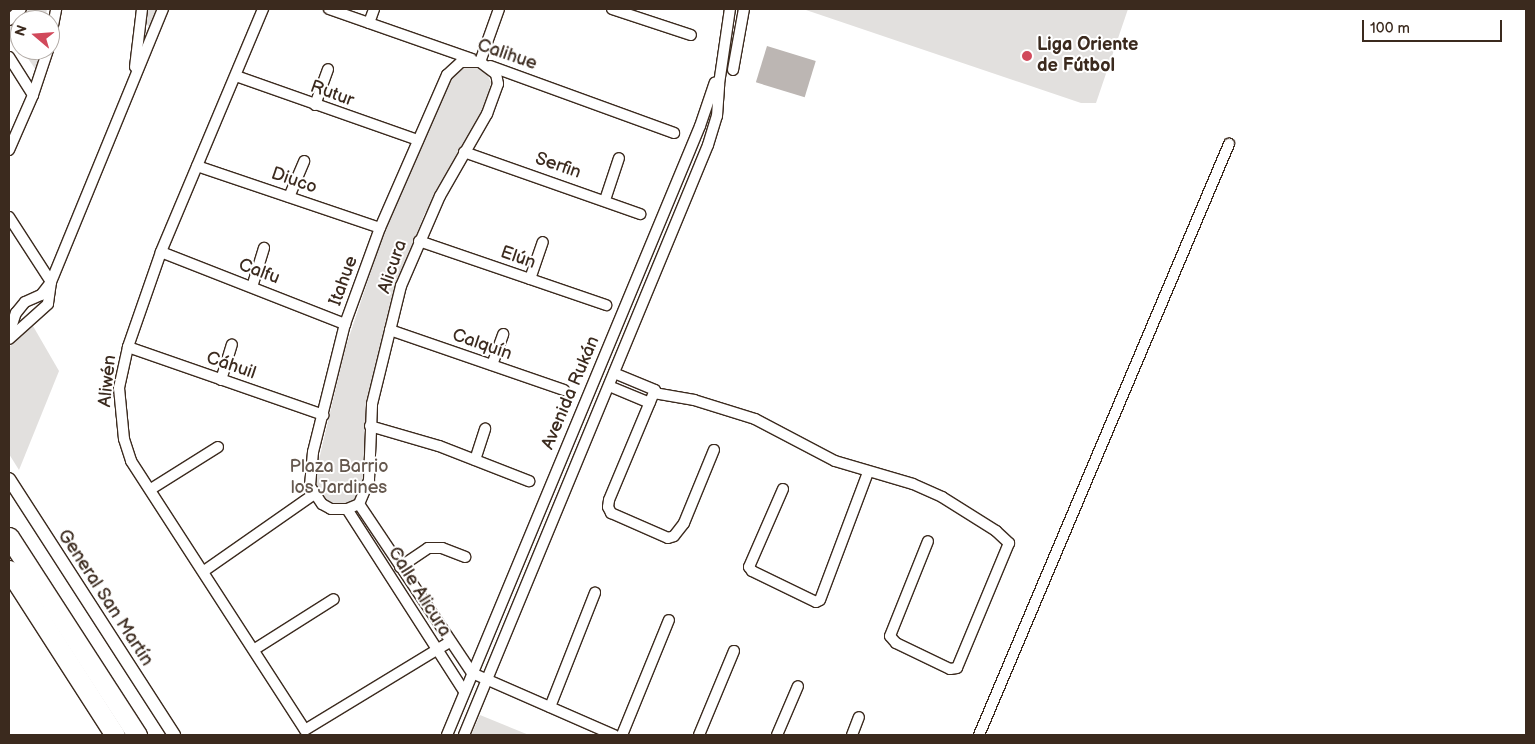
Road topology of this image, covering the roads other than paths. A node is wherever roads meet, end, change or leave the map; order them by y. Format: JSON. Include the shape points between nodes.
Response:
{"nodes":[{"id":1,"x":21,"y":9,"type":"edge"},
{"id":2,"x":142,"y":9,"type":"edge"},
{"id":3,"x":163,"y":9,"type":"edge"},
{"id":4,"x":263,"y":9,"type":"edge"},
{"id":5,"x":329,"y":9,"type":"edge"},
{"id":6,"x":374,"y":9,"type":"edge"},
{"id":7,"x":499,"y":9,"type":"edge"},
{"id":8,"x":612,"y":9,"type":"edge"},
{"id":9,"x":730,"y":9,"type":"edge"},
{"id":10,"x":744,"y":9,"type":"edge"},
{"id":11,"x":9,"y":20,"type":"edge"},
{"id":12,"x":369,"y":23,"type":"junction"},
{"id":13,"x":691,"y":35,"type":"dead end"},
{"id":14,"x":9,"y":57,"type":"edge"},
{"id":15,"x":45,"y":60,"type":"edge"},
{"id":16,"x":480,"y":62,"type":"junction"},
{"id":17,"x":722,"y":63,"type":"junction"},
{"id":18,"x":328,"y":69,"type":"dead end"},
{"id":19,"x":733,"y":70,"type":"dead end"},
{"id":20,"x":236,"y":76,"type":"junction"},
{"id":21,"x":134,"y":78,"type":"junction"},
{"id":22,"x":34,"y":95,"type":"junction"},
{"id":23,"x":315,"y":105,"type":"junction"},
{"id":24,"x":674,"y":133,"type":"dead end"},
{"id":25,"x":418,"y":140,"type":"junction"},
{"id":26,"x":1229,"y":144,"type":"dead end"},
{"id":27,"x":9,"y":150,"type":"edge"},
{"id":28,"x":464,"y":152,"type":"junction"},
{"id":29,"x":619,"y":158,"type":"dead end"},
{"id":30,"x":304,"y":161,"type":"dead end"},
{"id":31,"x":197,"y":166,"type":"junction"},
{"id":32,"x":289,"y":197,"type":"junction"},
{"id":33,"x":605,"y":200,"type":"junction"},
{"id":34,"x":640,"y":214,"type":"dead end"},
{"id":35,"x":9,"y":217,"type":"edge"},
{"id":36,"x":380,"y":228,"type":"junction"},
{"id":37,"x":419,"y":241,"type":"junction"},
{"id":38,"x":542,"y":242,"type":"dead end"},
{"id":39,"x":264,"y":248,"type":"dead end"},
{"id":40,"x":161,"y":252,"type":"junction"},
{"id":41,"x":530,"y":279,"type":"junction"},
{"id":42,"x":51,"y":282,"type":"junction"},
{"id":43,"x":252,"y":287,"type":"junction"},
{"id":44,"x":25,"y":302,"type":"junction"},
{"id":45,"x":606,"y":305,"type":"dead end"},
{"id":46,"x":624,"y":307,"type":"junction"},
{"id":47,"x":638,"y":313,"type":"junction"},
{"id":48,"x":36,"y":318,"type":"junction"},
{"id":49,"x":346,"y":324,"type":"junction"},
{"id":50,"x":390,"y":330,"type":"junction"},
{"id":51,"x":9,"y":334,"type":"edge"},
{"id":52,"x":503,"y":334,"type":"dead end"},
{"id":53,"x":9,"y":339,"type":"edge"},
{"id":54,"x":232,"y":345,"type":"dead end"},
{"id":55,"x":128,"y":347,"type":"junction"},
{"id":56,"x":492,"y":365,"type":"junction"},
{"id":57,"x":614,"y":372,"type":"junction"},
{"id":58,"x":221,"y":380,"type":"junction"},
{"id":59,"x":608,"y":386,"type":"junction"},
{"id":60,"x":564,"y":390,"type":"dead end"},
{"id":61,"x":653,"y":395,"type":"junction"},
{"id":62,"x":323,"y":415,"type":"junction"},
{"id":63,"x":370,"y":426,"type":"junction"},
{"id":64,"x":485,"y":429,"type":"dead end"},
{"id":65,"x":218,"y":447,"type":"dead end"},
{"id":66,"x":714,"y":450,"type":"dead end"},
{"id":67,"x":475,"y":460,"type":"junction"},
{"id":68,"x":868,"y":472,"type":"junction"},
{"id":69,"x":9,"y":479,"type":"edge"},
{"id":70,"x":529,"y":481,"type":"dead end"},
{"id":71,"x":151,"y":489,"type":"junction"},
{"id":72,"x":783,"y":489,"type":"dead end"},
{"id":73,"x":548,"y":490,"type":"junction"},
{"id":74,"x":313,"y":495,"type":"junction"},
{"id":75,"x":563,"y":496,"type":"junction"},
{"id":76,"x":359,"y":504,"type":"junction"},
{"id":77,"x":347,"y":509,"type":"junction"},
{"id":78,"x":9,"y":536,"type":"edge"},
{"id":79,"x":928,"y":541,"type":"dead end"},
{"id":80,"x":465,"y":557,"type":"dead end"},
{"id":81,"x":400,"y":567,"type":"junction"},
{"id":82,"x":9,"y":570,"type":"edge"},
{"id":83,"x":204,"y":571,"type":"junction"},
{"id":84,"x":595,"y":593,"type":"dead end"},
{"id":85,"x":334,"y":599,"type":"dead end"},
{"id":86,"x":669,"y":620,"type":"dead end"},
{"id":87,"x":450,"y":642,"type":"junction"},
{"id":88,"x":255,"y":649,"type":"junction"},
{"id":89,"x":437,"y":650,"type":"junction"},
{"id":90,"x":734,"y":651,"type":"dead end"},
{"id":91,"x":472,"y":673,"type":"junction"},
{"id":92,"x":487,"y":681,"type":"junction"},
{"id":93,"x":798,"y":686,"type":"dead end"},
{"id":94,"x":464,"y":691,"type":"junction"},
{"id":95,"x":550,"y":707,"type":"junction"},
{"id":96,"x":859,"y":717,"type":"dead end"},
{"id":97,"x":115,"y":735,"type":"edge"},
{"id":98,"x":137,"y":735,"type":"edge"},
{"id":99,"x":174,"y":735,"type":"edge"},
{"id":100,"x":447,"y":735,"type":"edge"},
{"id":101,"x":464,"y":735,"type":"edge"},
{"id":102,"x":614,"y":735,"type":"edge"},
{"id":103,"x":622,"y":735,"type":"edge"},
{"id":104,"x":699,"y":735,"type":"edge"},
{"id":105,"x":777,"y":735,"type":"edge"},
{"id":106,"x":852,"y":735,"type":"edge"},
{"id":107,"x":979,"y":735,"type":"edge"}],
"edges":[{"from":1,"to":11,"type":"street"},
{"from":2,"to":21,"type":"street"},
{"from":3,"to":21,"type":"street"},
{"from":4,"to":20,"type":"street","name":"Aliwén"},
{"from":5,"to":12,"type":"street","name":"Calihue"},
{"from":6,"to":12,"type":"street"},
{"from":7,"to":16,"type":"street"},
{"from":8,"to":13,"type":"street"},
{"from":9,"to":17,"type":"street","name":"Avenida Rukán"},
{"from":10,"to":19,"type":"street"},
{"from":12,"to":16,"type":"street","name":"Calihue"},
{"from":14,"to":22,"type":"street"},
{"from":15,"to":22,"type":"street"},
{"from":16,"to":24,"type":"street","name":"Calihue"},
{"from":16,"to":25,"type":"street","name":"Itahue","via":[[461,62],[452,68]]},
{"from":16,"to":28,"type":"street","name":"Alicura","via":[[496,74],[498,84],[487,114]]},
{"from":17,"to":46,"type":"street","name":"Avenida Rukán","via":[[700,126]]},
{"from":17,"to":47,"type":"street","name":"Avenida Rukán","via":[[718,116]]},
{"from":18,"to":23,"type":"street"},
{"from":20,"to":23,"type":"street","name":"Rutur"},
{"from":20,"to":31,"type":"street","name":"Aliwén"},
{"from":21,"to":42,"type":"street"},
{"from":22,"to":27,"type":"street"},
{"from":23,"to":25,"type":"street","name":"Rutur"},
{"from":25,"to":36,"type":"street","name":"Itahue"},
{"from":26,"to":107,"type":"street"},
{"from":28,"to":33,"type":"street","name":"Serfin"},
{"from":28,"to":37,"type":"street","name":"Alicura"},
{"from":29,"to":33,"type":"street"},
{"from":30,"to":32,"type":"street"},
{"from":31,"to":32,"type":"street","name":"Diuco"},
{"from":31,"to":40,"type":"street","name":"Aliwén"},
{"from":32,"to":36,"type":"street","name":"Diuco"},
{"from":33,"to":34,"type":"street","name":"Serfin"},
{"from":35,"to":42,"type":"street"},
{"from":36,"to":49,"type":"street","name":"Itahue"},
{"from":37,"to":41,"type":"street","name":"Elún"},
{"from":37,"to":50,"type":"street","name":"Alicura","via":[[401,286]]},
{"from":38,"to":41,"type":"street"},
{"from":39,"to":43,"type":"street"},
{"from":40,"to":43,"type":"street","name":"Calfu"},
{"from":40,"to":55,"type":"street","name":"Aliwén"},
{"from":41,"to":45,"type":"street","name":"Elún"},
{"from":42,"to":44,"type":"street","via":[[41,295]]},
{"from":42,"to":48,"type":"street","via":[[48,304]]},
{"from":43,"to":49,"type":"street","name":"Calfu"},
{"from":44,"to":48,"type":"street"},
{"from":44,"to":51,"type":"street","via":[[13,317]]},
{"from":46,"to":47,"type":"street"},
{"from":46,"to":73,"type":"street","name":"Avenida Rukán"},
{"from":47,"to":57,"type":"street","name":"Avenida Rukán"},
{"from":48,"to":53,"type":"street"},
{"from":49,"to":62,"type":"street","name":"Itahue"},
{"from":50,"to":56,"type":"street","name":"Calquín"},
{"from":50,"to":63,"type":"street","name":"Alicura","via":[[378,373]]},
{"from":52,"to":56,"type":"street"},
{"from":54,"to":58,"type":"street"},
{"from":55,"to":58,"type":"street","name":"Cáhuil"},
{"from":55,"to":71,"type":"street","name":"Aliwén","via":[[119,388],[121,427],[131,461]]},
{"from":56,"to":60,"type":"street","name":"Calquín"},
{"from":57,"to":59,"type":"street","name":"Avenida Rukán"},
{"from":57,"to":61,"type":"street"},
{"from":58,"to":62,"type":"street","name":"Cáhuil"},
{"from":59,"to":61,"type":"street"},
{"from":59,"to":75,"type":"street","name":"Avenida Rukán"},
{"from":61,"to":66,"type":"street","via":[[609,500],[611,513],[668,538],[674,536],[684,523]]},
{"from":61,"to":68,"type":"street","via":[[694,400],[755,419],[817,452]]},
{"from":62,"to":74,"type":"street","name":"Itahue","via":[[309,473]]},
{"from":63,"to":67,"type":"street"},
{"from":63,"to":76,"type":"street","name":"Alicura","via":[[369,480]]},
{"from":64,"to":67,"type":"street"},
{"from":65,"to":71,"type":"street"},
{"from":67,"to":70,"type":"street"},
{"from":68,"to":72,"type":"street","via":[[820,600],[816,602],[749,567]]},
{"from":68,"to":79,"type":"street","via":[[913,484],[942,497],[981,520],[1009,543],[957,668],[950,669],[896,643],[890,636]]},
{"from":69,"to":99,"type":"street","name":"General San Martín"},
{"from":71,"to":83,"type":"street","name":"Aliwén"},
{"from":73,"to":75,"type":"street"},
{"from":73,"to":91,"type":"street","name":"Avenida Rukán"},
{"from":74,"to":77,"type":"street","via":[[331,508]]},
{"from":74,"to":83,"type":"street"},
{"from":75,"to":92,"type":"street","name":"Avenida Rukán"},
{"from":76,"to":77,"type":"street"},
{"from":76,"to":81,"type":"street","name":"Calle Alicura"},
{"from":77,"to":89,"type":"street","name":"Calle Alicura"},
{"from":78,"to":98,"type":"highway"},
{"from":80,"to":81,"type":"street","via":[[442,548],[428,548]]},
{"from":81,"to":87,"type":"street","name":"Calle Alicura"},
{"from":82,"to":97,"type":"highway"},
{"from":83,"to":88,"type":"street","name":"Aliwén"},
{"from":84,"to":95,"type":"street"},
{"from":85,"to":88,"type":"street"},
{"from":86,"to":103,"type":"street"},
{"from":87,"to":89,"type":"street"},
{"from":87,"to":91,"type":"street","name":"Calle Alicura"},
{"from":88,"to":89,"type":"street","name":"Aliwén","via":[[305,730]]},
{"from":89,"to":94,"type":"street","name":"Calle Alicura"},
{"from":90,"to":104,"type":"street"},
{"from":91,"to":92,"type":"street"},
{"from":91,"to":94,"type":"street","name":"Avenida Rukán"},
{"from":92,"to":95,"type":"street"},
{"from":92,"to":101,"type":"street","name":"Avenida Rukán"},
{"from":93,"to":105,"type":"street"},
{"from":94,"to":100,"type":"street","name":"Avenida Rukán"},
{"from":95,"to":102,"type":"street"},
{"from":96,"to":106,"type":"street"}]}
